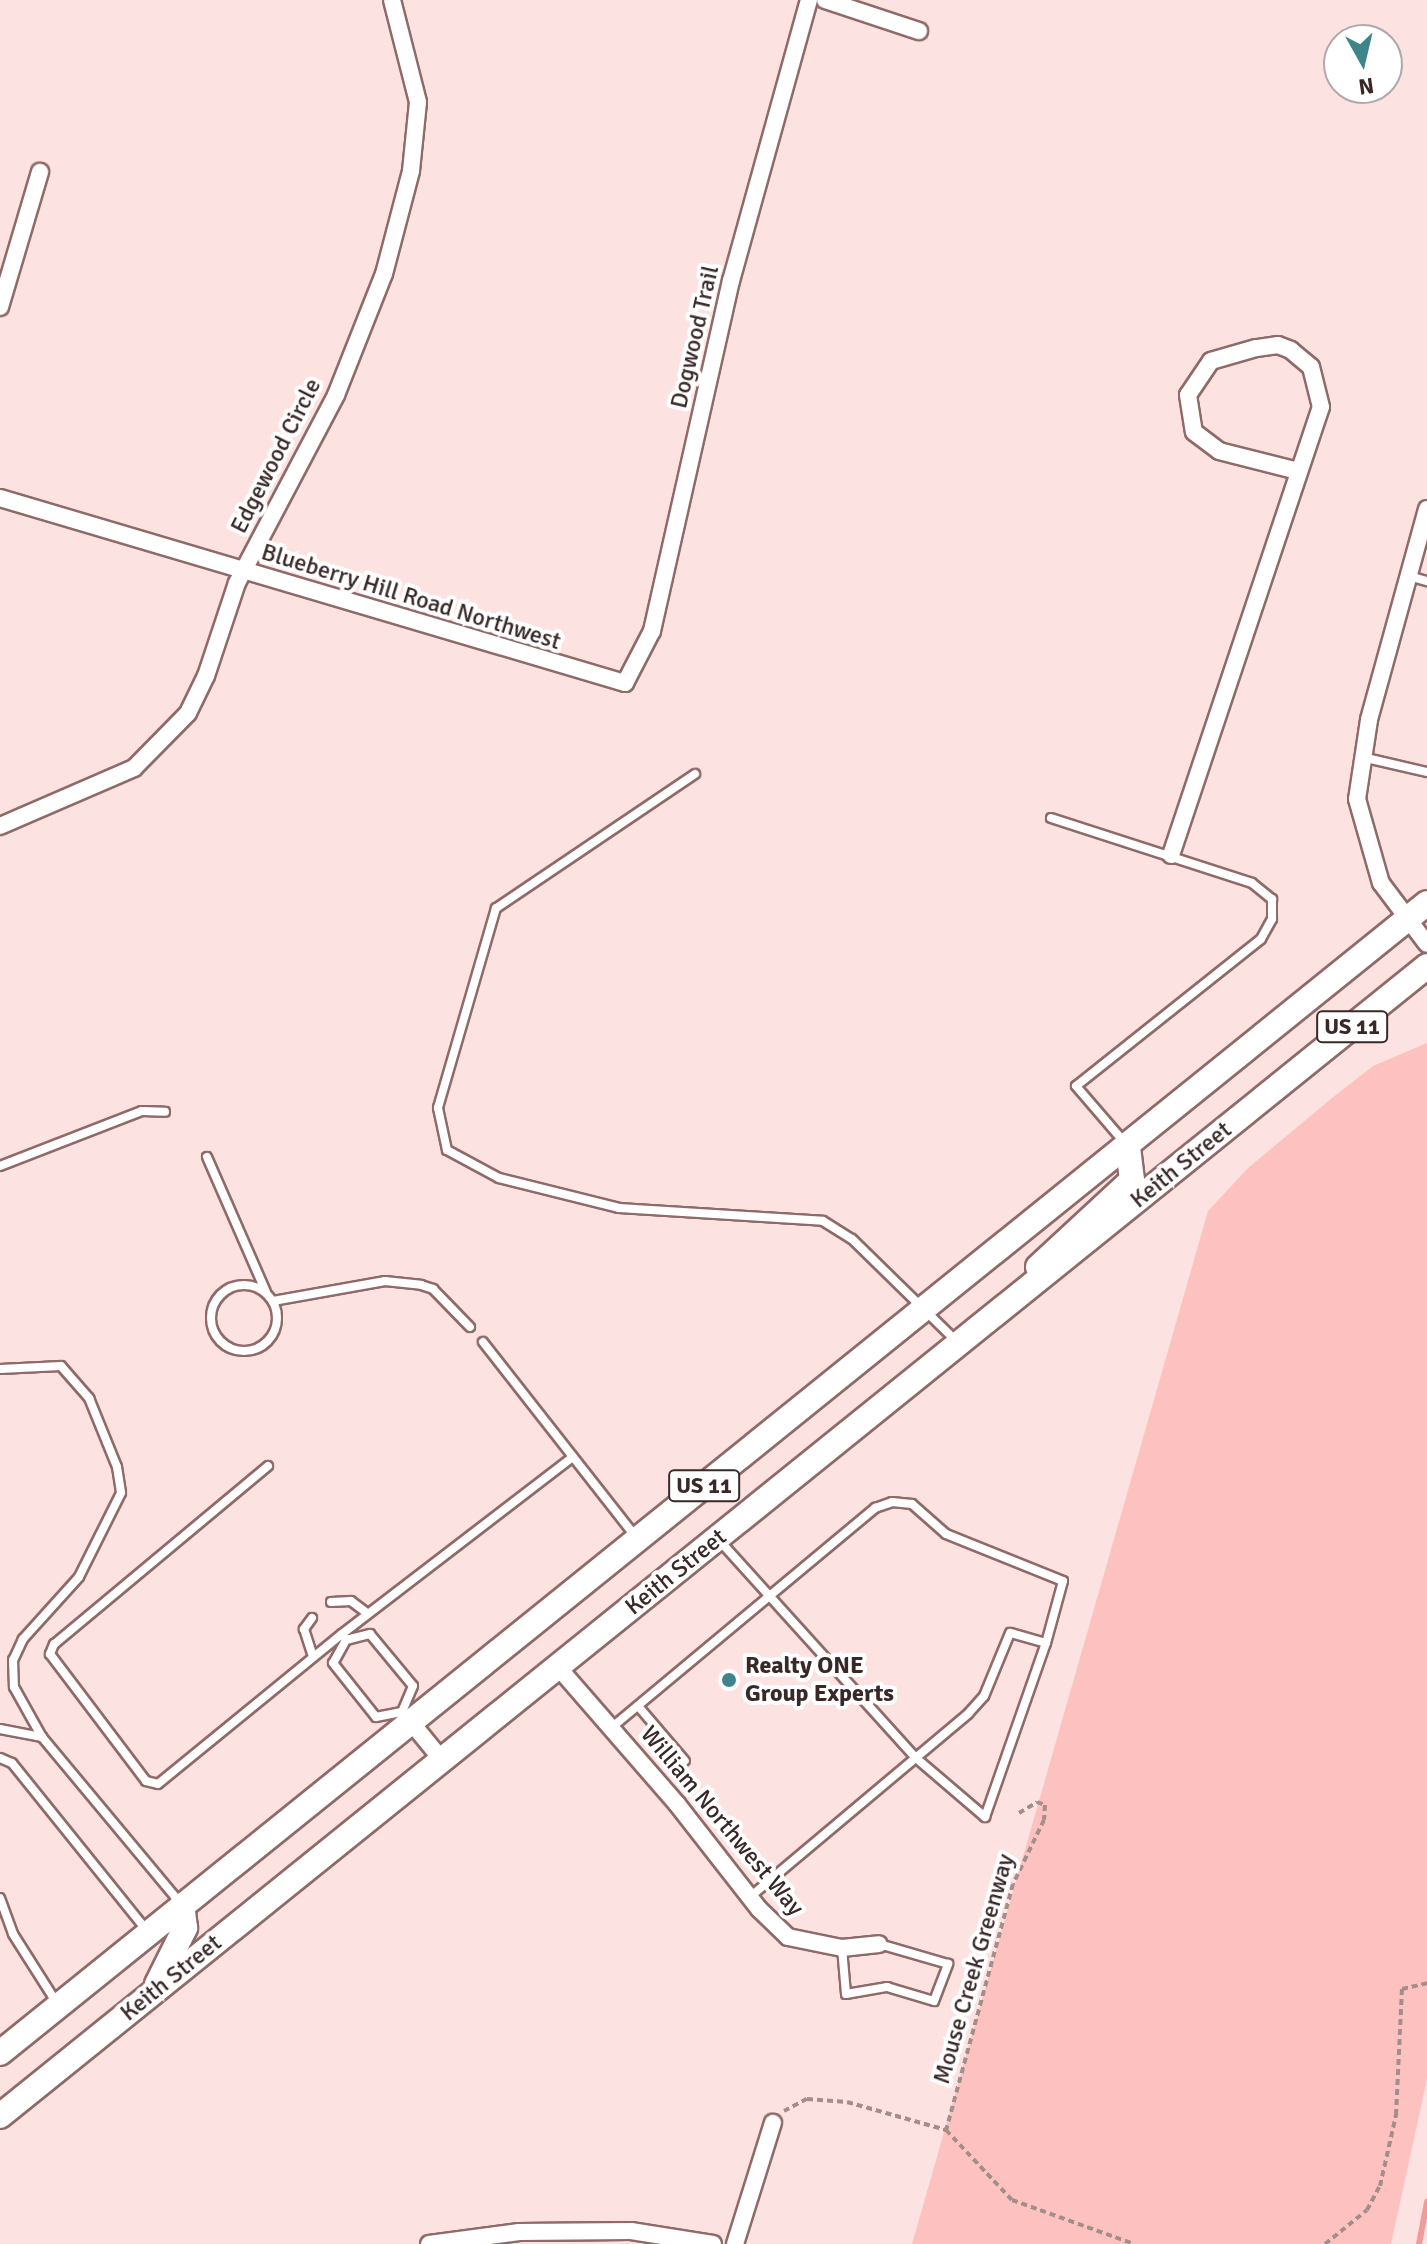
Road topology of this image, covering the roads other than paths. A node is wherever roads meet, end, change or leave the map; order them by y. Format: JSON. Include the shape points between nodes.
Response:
{"nodes":[{"id":1,"x":392,"y":0,"type":"edge"},
{"id":2,"x":809,"y":0,"type":"edge"},
{"id":3,"x":825,"y":0,"type":"edge"},
{"id":4,"x":919,"y":31,"type":"dead end"},
{"id":5,"x":40,"y":172,"type":"dead end"},
{"id":6,"x":0,"y":307,"type":"edge"},
{"id":7,"x":1298,"y":471,"type":"junction"},
{"id":8,"x":0,"y":498,"type":"edge"},
{"id":9,"x":1427,"y":509,"type":"edge"},
{"id":10,"x":243,"y":572,"type":"junction"},
{"id":11,"x":1409,"y":576,"type":"junction"},
{"id":12,"x":1427,"y":581,"type":"edge"},
{"id":13,"x":625,"y":683,"type":"joint"},
{"id":14,"x":1361,"y":757,"type":"junction"},
{"id":15,"x":1427,"y":772,"type":"edge"},
{"id":16,"x":695,"y":774,"type":"dead end"},
{"id":17,"x":1051,"y":818,"type":"dead end"},
{"id":18,"x":0,"y":826,"type":"edge"},
{"id":19,"x":1171,"y":855,"type":"junction"},
{"id":20,"x":1427,"y":903,"type":"edge"},
{"id":21,"x":1408,"y":919,"type":"junction"},
{"id":22,"x":1427,"y":944,"type":"edge"},
{"id":23,"x":1427,"y":966,"type":"edge"},
{"id":24,"x":165,"y":1112,"type":"dead end"},
{"id":25,"x":1128,"y":1146,"type":"junction"},
{"id":26,"x":207,"y":1157,"type":"dead end"},
{"id":27,"x":0,"y":1166,"type":"edge"},
{"id":28,"x":267,"y":1293,"type":"junction"},
{"id":29,"x":1020,"y":1296,"type":"junction"},
{"id":30,"x":273,"y":1301,"type":"junction"},
{"id":31,"x":924,"y":1311,"type":"junction"},
{"id":32,"x":470,"y":1327,"type":"dead end"},
{"id":33,"x":483,"y":1342,"type":"dead end"},
{"id":34,"x":960,"y":1344,"type":"junction"},
{"id":35,"x":0,"y":1369,"type":"edge"},
{"id":36,"x":573,"y":1457,"type":"junction"},
{"id":37,"x":268,"y":1466,"type":"dead end"},
{"id":38,"x":718,"y":1539,"type":"junction"},
{"id":39,"x":638,"y":1540,"type":"junction"},
{"id":40,"x":768,"y":1597,"type":"junction"},
{"id":41,"x":331,"y":1602,"type":"dead end"},
{"id":42,"x":368,"y":1614,"type":"junction"},
{"id":43,"x":312,"y":1618,"type":"dead end"},
{"id":44,"x":344,"y":1637,"type":"junction"},
{"id":45,"x":1046,"y":1643,"type":"junction"},
{"id":46,"x":313,"y":1657,"type":"junction"},
{"id":47,"x":558,"y":1667,"type":"junction"},
{"id":48,"x":638,"y":1706,"type":"junction"},
{"id":49,"x":406,"y":1717,"type":"junction"},
{"id":50,"x":611,"y":1728,"type":"junction"},
{"id":51,"x":0,"y":1729,"type":"edge"},
{"id":52,"x":42,"y":1737,"type":"junction"},
{"id":53,"x":0,"y":1758,"type":"edge"},
{"id":54,"x":916,"y":1758,"type":"junction"},
{"id":55,"x":442,"y":1760,"type":"junction"},
{"id":56,"x":685,"y":1761,"type":"dead end"},
{"id":57,"x":750,"y":1897,"type":"junction"},
{"id":58,"x":0,"y":1898,"type":"edge"},
{"id":59,"x":182,"y":1905,"type":"junction"},
{"id":60,"x":149,"y":1933,"type":"junction"},
{"id":61,"x":879,"y":1944,"type":"joint"},
{"id":62,"x":842,"y":1948,"type":"junction"},
{"id":63,"x":152,"y":1993,"type":"junction"},
{"id":64,"x":59,"y":2005,"type":"junction"},
{"id":65,"x":0,"y":2053,"type":"edge"},
{"id":66,"x":0,"y":2116,"type":"edge"},
{"id":67,"x":773,"y":2123,"type":"road end"},
{"id":68,"x":429,"y":2244,"type":"edge"},
{"id":69,"x":713,"y":2244,"type":"edge"},
{"id":70,"x":735,"y":2244,"type":"edge"}],
"edges":[{"from":1,"to":10,"type":"street","name":"Edgewood Circle","via":[[418,102],[411,171],[384,274],[336,395]]},
{"from":2,"to":13,"type":"street","name":"Dogwood Trail","via":[[731,281],[652,631]]},
{"from":3,"to":4,"type":"street"},
{"from":5,"to":6,"type":"street"},
{"from":7,"to":7,"type":"street","via":[[1321,407],[1311,367],[1278,345],[1211,361],[1188,395],[1194,432],[1219,451]]},
{"from":7,"to":19,"type":"street"},
{"from":8,"to":10,"type":"street","name":"Blueberry Hill Road Northwest"},
{"from":9,"to":11,"type":"street"},
{"from":10,"to":13,"type":"street","name":"Blueberry Hill Road Northwest"},
{"from":10,"to":18,"type":"street","name":"Edgewood Circle","via":[[206,676],[168,736],[134,768]]},
{"from":11,"to":12,"type":"lane"},
{"from":11,"to":14,"type":"street"},
{"from":14,"to":15,"type":"lane"},
{"from":14,"to":21,"type":"street","via":[[1362,828],[1381,883]]},
{"from":16,"to":31,"type":"lane","via":[[496,908],[438,1108],[447,1150],[478,1169],[619,1208],[823,1221],[852,1239]]},
{"from":17,"to":19,"type":"lane"},
{"from":19,"to":25,"type":"lane","via":[[1252,883],[1272,899],[1272,919],[1261,939],[1076,1086]]},
{"from":20,"to":21,"type":"main road","name":"Keith Street","number":"US 11"},
{"from":21,"to":22,"type":"street"},
{"from":21,"to":25,"type":"main road","name":"Keith Street","number":"US 11"},
{"from":23,"to":29,"type":"main road","name":"Keith Street","number":"US 11"},
{"from":24,"to":27,"type":"lane","via":[[142,1111]]},
{"from":25,"to":29,"type":"main road","via":[[1132,1180],[1045,1255]]},
{"from":25,"to":31,"type":"main road","name":"Keith Street","number":"US 11"},
{"from":26,"to":28,"type":"lane"},
{"from":28,"to":30,"type":"lane"},
{"from":28,"to":30,"type":"lane","via":[[247,1284],[226,1289],[213,1306],[217,1337],[235,1350],[257,1348],[274,1333]]},
{"from":29,"to":34,"type":"main road","name":"Keith Street","number":"US 11"},
{"from":30,"to":32,"type":"lane","via":[[385,1281],[421,1285],[433,1289]]},
{"from":31,"to":34,"type":"lane"},
{"from":31,"to":39,"type":"main road","name":"Keith Street","number":"US 11"},
{"from":33,"to":36,"type":"lane"},
{"from":34,"to":38,"type":"main road","name":"Keith Street","number":"US 11"},
{"from":35,"to":52,"type":"lane","via":[[61,1366],[89,1398],[117,1467],[121,1493],[79,1577],[23,1639],[13,1660],[14,1687]]},
{"from":36,"to":39,"type":"lane"},
{"from":36,"to":42,"type":"lane"},
{"from":37,"to":46,"type":"lane","via":[[54,1644],[50,1654],[146,1781],[158,1784]]},
{"from":38,"to":40,"type":"lane"},
{"from":38,"to":47,"type":"main road","name":"Keith Street","number":"US 11"},
{"from":39,"to":49,"type":"main road","name":"Keith Street","number":"US 11"},
{"from":40,"to":45,"type":"lane","via":[[875,1508],[892,1502],[912,1504],[946,1534],[1063,1581]]},
{"from":40,"to":48,"type":"lane"},
{"from":40,"to":54,"type":"lane"},
{"from":41,"to":42,"type":"lane","via":[[351,1601]]},
{"from":42,"to":44,"type":"lane"},
{"from":43,"to":46,"type":"lane","via":[[304,1629]]},
{"from":44,"to":46,"type":"lane"},
{"from":44,"to":49,"type":"lane","via":[[370,1634],[413,1686]]},
{"from":44,"to":49,"type":"lane","via":[[333,1663],[376,1717]]},
{"from":45,"to":54,"type":"lane","via":[[1010,1633],[984,1696]]},
{"from":45,"to":54,"type":"lane","via":[[985,1817]]},
{"from":47,"to":50,"type":"street","name":"William Northwest Way"},
{"from":47,"to":55,"type":"main road","name":"Keith Street","number":"US 11"},
{"from":48,"to":50,"type":"lane"},
{"from":48,"to":56,"type":"lane"},
{"from":49,"to":55,"type":"street"},
{"from":49,"to":59,"type":"main road","name":"Keith Street","number":"US 11"},
{"from":50,"to":57,"type":"street","name":"William Northwest Way"},
{"from":51,"to":52,"type":"lane"},
{"from":52,"to":59,"type":"lane"},
{"from":53,"to":60,"type":"lane","via":[[12,1763]]},
{"from":54,"to":57,"type":"lane"},
{"from":55,"to":63,"type":"main road","name":"Keith Street","number":"US 11"},
{"from":57,"to":62,"type":"street","name":"William Northwest Way","via":[[788,1937]]},
{"from":58,"to":64,"type":"lane","via":[[13,1934]]},
{"from":59,"to":60,"type":"main road","name":"Keith Street","number":"US 11"},
{"from":59,"to":63,"type":"main road","via":[[185,1928]]},
{"from":60,"to":64,"type":"main road","name":"Keith Street","number":"US 11"},
{"from":61,"to":62,"type":"street","name":"William Northwest Way"},
{"from":61,"to":62,"type":"lane","via":[[948,1964],[934,2001],[887,1987],[846,1994]]},
{"from":63,"to":66,"type":"main road","name":"Keith Street","number":"US 11"},
{"from":64,"to":65,"type":"main road","name":"Keith Street","number":"US 11"},
{"from":67,"to":70,"type":"street"},
{"from":68,"to":69,"type":"street","via":[[519,2232],[631,2231]]}]}
